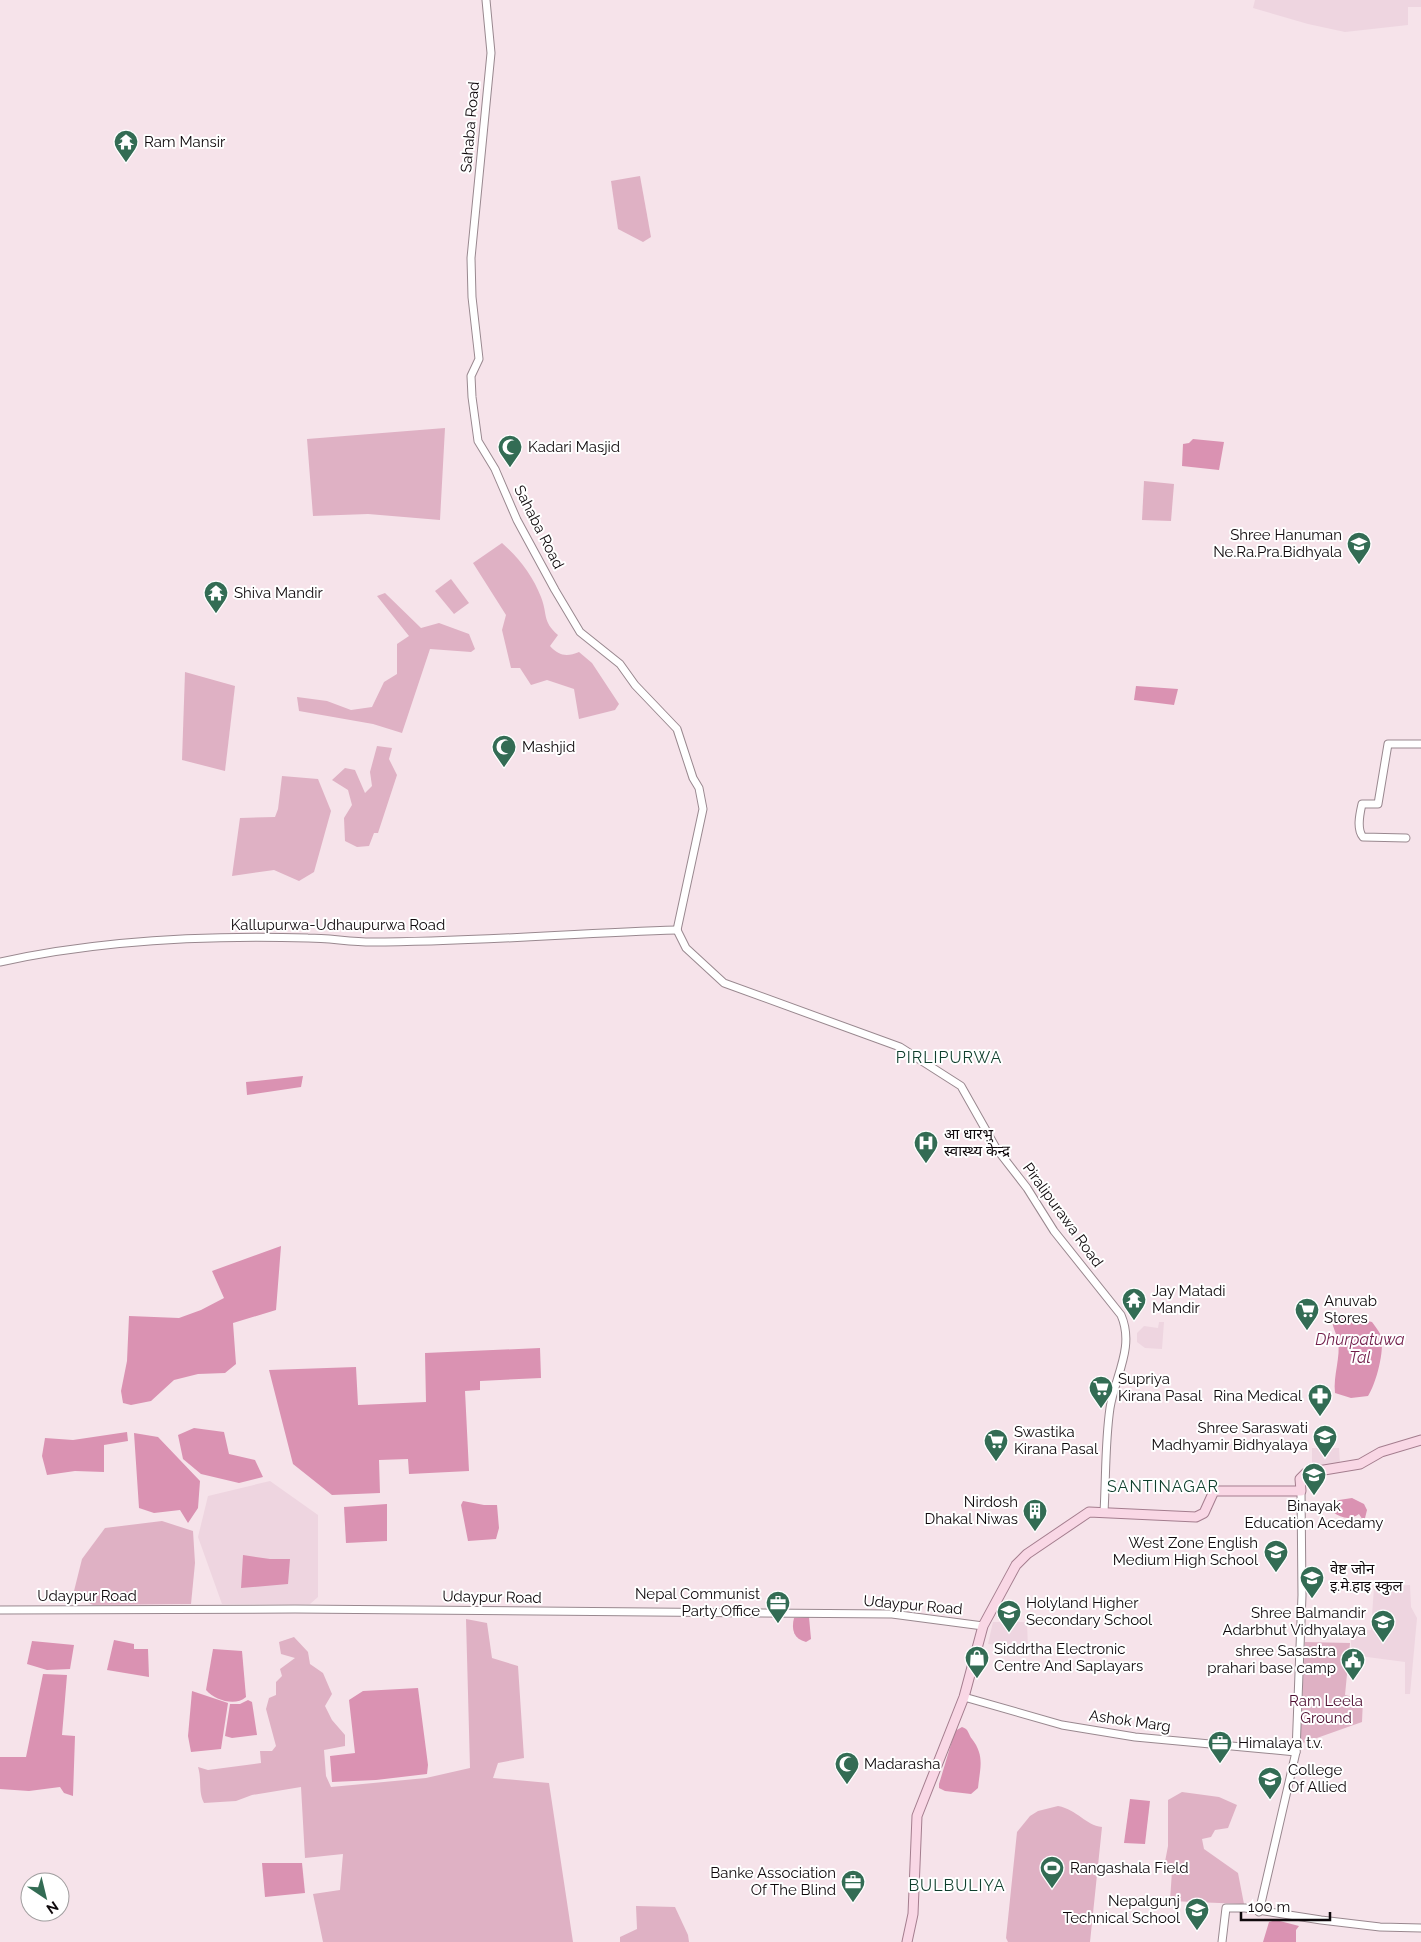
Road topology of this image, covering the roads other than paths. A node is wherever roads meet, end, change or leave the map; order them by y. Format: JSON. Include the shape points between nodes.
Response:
{"nodes":[{"id":1,"x":486,"y":0,"type":"edge"},
{"id":2,"x":1421,"y":744,"type":"edge"},
{"id":3,"x":1406,"y":838,"type":"dead end"},
{"id":4,"x":677,"y":930,"type":"junction"},
{"id":5,"x":0,"y":962,"type":"edge"},
{"id":6,"x":1421,"y":1440,"type":"edge"},
{"id":7,"x":1301,"y":1491,"type":"junction"},
{"id":8,"x":1104,"y":1512,"type":"junction"},
{"id":9,"x":0,"y":1610,"type":"edge"},
{"id":10,"x":983,"y":1626,"type":"junction"},
{"id":11,"x":964,"y":1696,"type":"junction"},
{"id":12,"x":1296,"y":1752,"type":"junction"},
{"id":13,"x":1259,"y":1912,"type":"junction"},
{"id":14,"x":1421,"y":1928,"type":"edge"},
{"id":15,"x":907,"y":1942,"type":"edge"},
{"id":16,"x":1222,"y":1942,"type":"edge"}],
"edges":[{"from":1,"to":4,"type":"street","name":"Sahaba Road","via":[[491,53],[471,258],[479,359],[471,376],[478,441],[495,469],[517,520],[580,632],[620,664],[635,686],[677,729],[682,740],[703,809]]},
{"from":2,"to":3,"type":"street","via":[[1388,744],[1378,804],[1362,804],[1360,813],[1359,829],[1363,837]]},
{"from":4,"to":5,"type":"street","name":"Kallupurwa-Udhaupurwa Road","via":[[371,942],[308,938],[158,940],[30,955]]},
{"from":4,"to":8,"type":"street","name":"Piralipurawa Road","via":[[686,948],[724,983],[900,1047],[960,1086],[996,1148],[1054,1231],[1121,1315],[1126,1327],[1128,1339],[1110,1407]]},
{"from":6,"to":7,"type":"main road","via":[[1381,1452],[1360,1464],[1306,1473],[1300,1479]]},
{"from":7,"to":8,"type":"main road","via":[[1214,1491],[1204,1513],[1196,1517]]},
{"from":7,"to":12,"type":"street","via":[[1302,1595]]},
{"from":8,"to":10,"type":"main road","via":[[1089,1512],[1027,1554],[1016,1566]]},
{"from":9,"to":10,"type":"street","name":"Udaypur Road","via":[[892,1614]]},
{"from":10,"to":11,"type":"main road"},
{"from":11,"to":12,"type":"street","name":"Ashok Marg","via":[[1062,1725],[1136,1737]]},
{"from":11,"to":15,"type":"main road","via":[[917,1816],[913,1914]]},
{"from":12,"to":13,"type":"street"},
{"from":13,"to":14,"type":"street","via":[[1380,1927]]},
{"from":13,"to":16,"type":"street","via":[[1226,1908]]}]}
